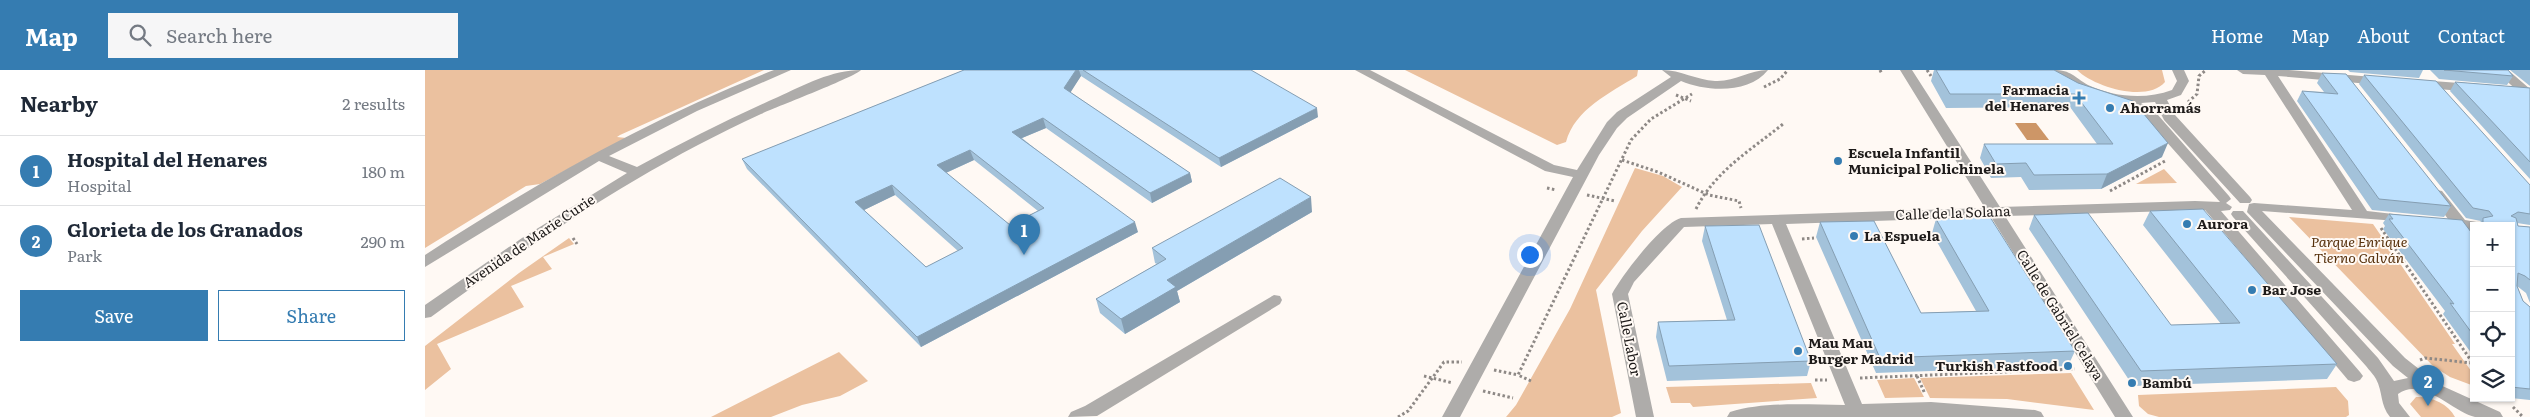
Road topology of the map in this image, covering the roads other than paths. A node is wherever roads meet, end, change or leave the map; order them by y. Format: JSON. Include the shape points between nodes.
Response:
{"nodes":[{"id":1,"x":785,"y":70,"type":"edge"},
{"id":2,"x":855,"y":70,"type":"edge"},
{"id":3,"x":1361,"y":70,"type":"edge"},
{"id":4,"x":1762,"y":70,"type":"edge"},
{"id":5,"x":1907,"y":70,"type":"edge"},
{"id":6,"x":2178,"y":70,"type":"edge"},
{"id":7,"x":2243,"y":70,"type":"edge"},
{"id":8,"x":2421,"y":70,"type":"edge"},
{"id":9,"x":2501,"y":70,"type":"edge"},
{"id":10,"x":2057,"y":72,"type":"edge"},
{"id":11,"x":2269,"y":72,"type":"junction"},
{"id":12,"x":1674,"y":73,"type":"edge"},
{"id":13,"x":2341,"y":74,"type":"edge"},
{"id":14,"x":2434,"y":85,"type":"junction"},
{"id":15,"x":2490,"y":89,"type":"edge"},
{"id":16,"x":2507,"y":90,"type":"edge"},
{"id":17,"x":2528,"y":93,"type":"edge"},
{"id":18,"x":2357,"y":94,"type":"edge"},
{"id":19,"x":2118,"y":98,"type":"junction"},
{"id":20,"x":2160,"y":99,"type":"junction"},
{"id":21,"x":2448,"y":99,"type":"edge"},
{"id":22,"x":600,"y":157,"type":"junction"},
{"id":23,"x":636,"y":172,"type":"junction"},
{"id":24,"x":1581,"y":175,"type":"junction"},
{"id":25,"x":2431,"y":187,"type":"edge"},
{"id":26,"x":2208,"y":205,"type":"junction"},
{"id":27,"x":2240,"y":206,"type":"junction"},
{"id":28,"x":1997,"y":211,"type":"junction"},
{"id":29,"x":2362,"y":215,"type":"junction"},
{"id":30,"x":1777,"y":219,"type":"junction"},
{"id":31,"x":1686,"y":222,"type":"joint"},
{"id":32,"x":2460,"y":224,"type":"junction"},
{"id":33,"x":2470,"y":225,"type":"edge"},
{"id":34,"x":2470,"y":237,"type":"edge"},
{"id":35,"x":425,"y":262,"type":"edge"},
{"id":36,"x":1274,"y":300,"type":"dead end"},
{"id":37,"x":425,"y":313,"type":"edge"},
{"id":38,"x":2355,"y":376,"type":"dead end"},
{"id":39,"x":2431,"y":387,"type":"junction"},
{"id":40,"x":2462,"y":404,"type":"junction"},
{"id":41,"x":1927,"y":408,"type":"edge"},
{"id":42,"x":2392,"y":408,"type":"edge"},
{"id":43,"x":1856,"y":410,"type":"junction"},
{"id":44,"x":1820,"y":415,"type":"edge"},
{"id":45,"x":1077,"y":417,"type":"edge"},
{"id":46,"x":1451,"y":417,"type":"edge"},
{"id":47,"x":1645,"y":417,"type":"edge"},
{"id":48,"x":1736,"y":417,"type":"edge"},
{"id":49,"x":2035,"y":417,"type":"edge"},
{"id":50,"x":2124,"y":417,"type":"edge"},
{"id":51,"x":2474,"y":417,"type":"edge"},
{"id":52,"x":2494,"y":417,"type":"edge"}],
"edges":[{"from":1,"to":22,"type":"street","via":[[716,99]]},
{"from":2,"to":23,"type":"street","name":"Avenida de Marie Curie","via":[[760,110]]},
{"from":3,"to":24,"type":"street","via":[[1550,168]]},
{"from":4,"to":12,"type":"street","via":[[1749,79],[1731,83],[1705,83]]},
{"from":5,"to":28,"type":"street","name":"Calle de Gabriel Celaya"},
{"from":6,"to":20,"type":"street","via":[[2182,87]]},
{"from":7,"to":11,"type":"street"},
{"from":8,"to":14,"type":"street"},
{"from":9,"to":17,"type":"street"},
{"from":10,"to":19,"type":"street","via":[[2077,84]]},
{"from":11,"to":13,"type":"street"},
{"from":11,"to":29,"type":"street"},
{"from":12,"to":24,"type":"street","via":[[1612,124]]},
{"from":13,"to":14,"type":"street"},
{"from":13,"to":18,"type":"street"},
{"from":14,"to":15,"type":"street"},
{"from":14,"to":21,"type":"street"},
{"from":16,"to":17,"type":"street"},
{"from":19,"to":20,"type":"street"},
{"from":19,"to":27,"type":"street","via":[[2153,118]]},
{"from":20,"to":27,"type":"street","via":[[2169,118]]},
{"from":22,"to":23,"type":"street"},
{"from":22,"to":35,"type":"street","via":[[504,211]]},
{"from":23,"to":37,"type":"street","name":"Avenida de Marie Curie","via":[[508,252]]},
{"from":24,"to":46,"type":"street"},
{"from":25,"to":32,"type":"street"},
{"from":26,"to":27,"type":"street","name":"Calle de la Solana"},
{"from":26,"to":28,"type":"street","name":"Calle de la Solana"},
{"from":26,"to":38,"type":"street"},
{"from":27,"to":29,"type":"street","name":"Calle de la Solana"},
{"from":27,"to":39,"type":"street","via":[[2393,351],[2411,373]]},
{"from":27,"to":42,"type":"street","via":[[2255,235],[2373,362],[2384,377]]},
{"from":28,"to":30,"type":"street","name":"Calle de la Solana"},
{"from":28,"to":50,"type":"street","name":"Calle de Gabriel Celaya"},
{"from":29,"to":32,"type":"street","name":"Calle de la Solana"},
{"from":30,"to":31,"type":"street","name":"Calle de la Solana"},
{"from":30,"to":43,"type":"street"},
{"from":31,"to":47,"type":"street","name":"Calle Labor","via":[[1673,227],[1627,280],[1621,294]]},
{"from":32,"to":33,"type":"street","name":"Calle de la Solana"},
{"from":32,"to":34,"type":"street"},
{"from":36,"to":45,"type":"street"},
{"from":39,"to":40,"type":"street"},
{"from":39,"to":42,"type":"street","via":[[2395,386]]},
{"from":40,"to":51,"type":"street"},
{"from":40,"to":52,"type":"street"},
{"from":41,"to":43,"type":"street"},
{"from":41,"to":49,"type":"street"},
{"from":43,"to":44,"type":"street"},
{"from":44,"to":48,"type":"street","via":[[1766,413]]}]}
